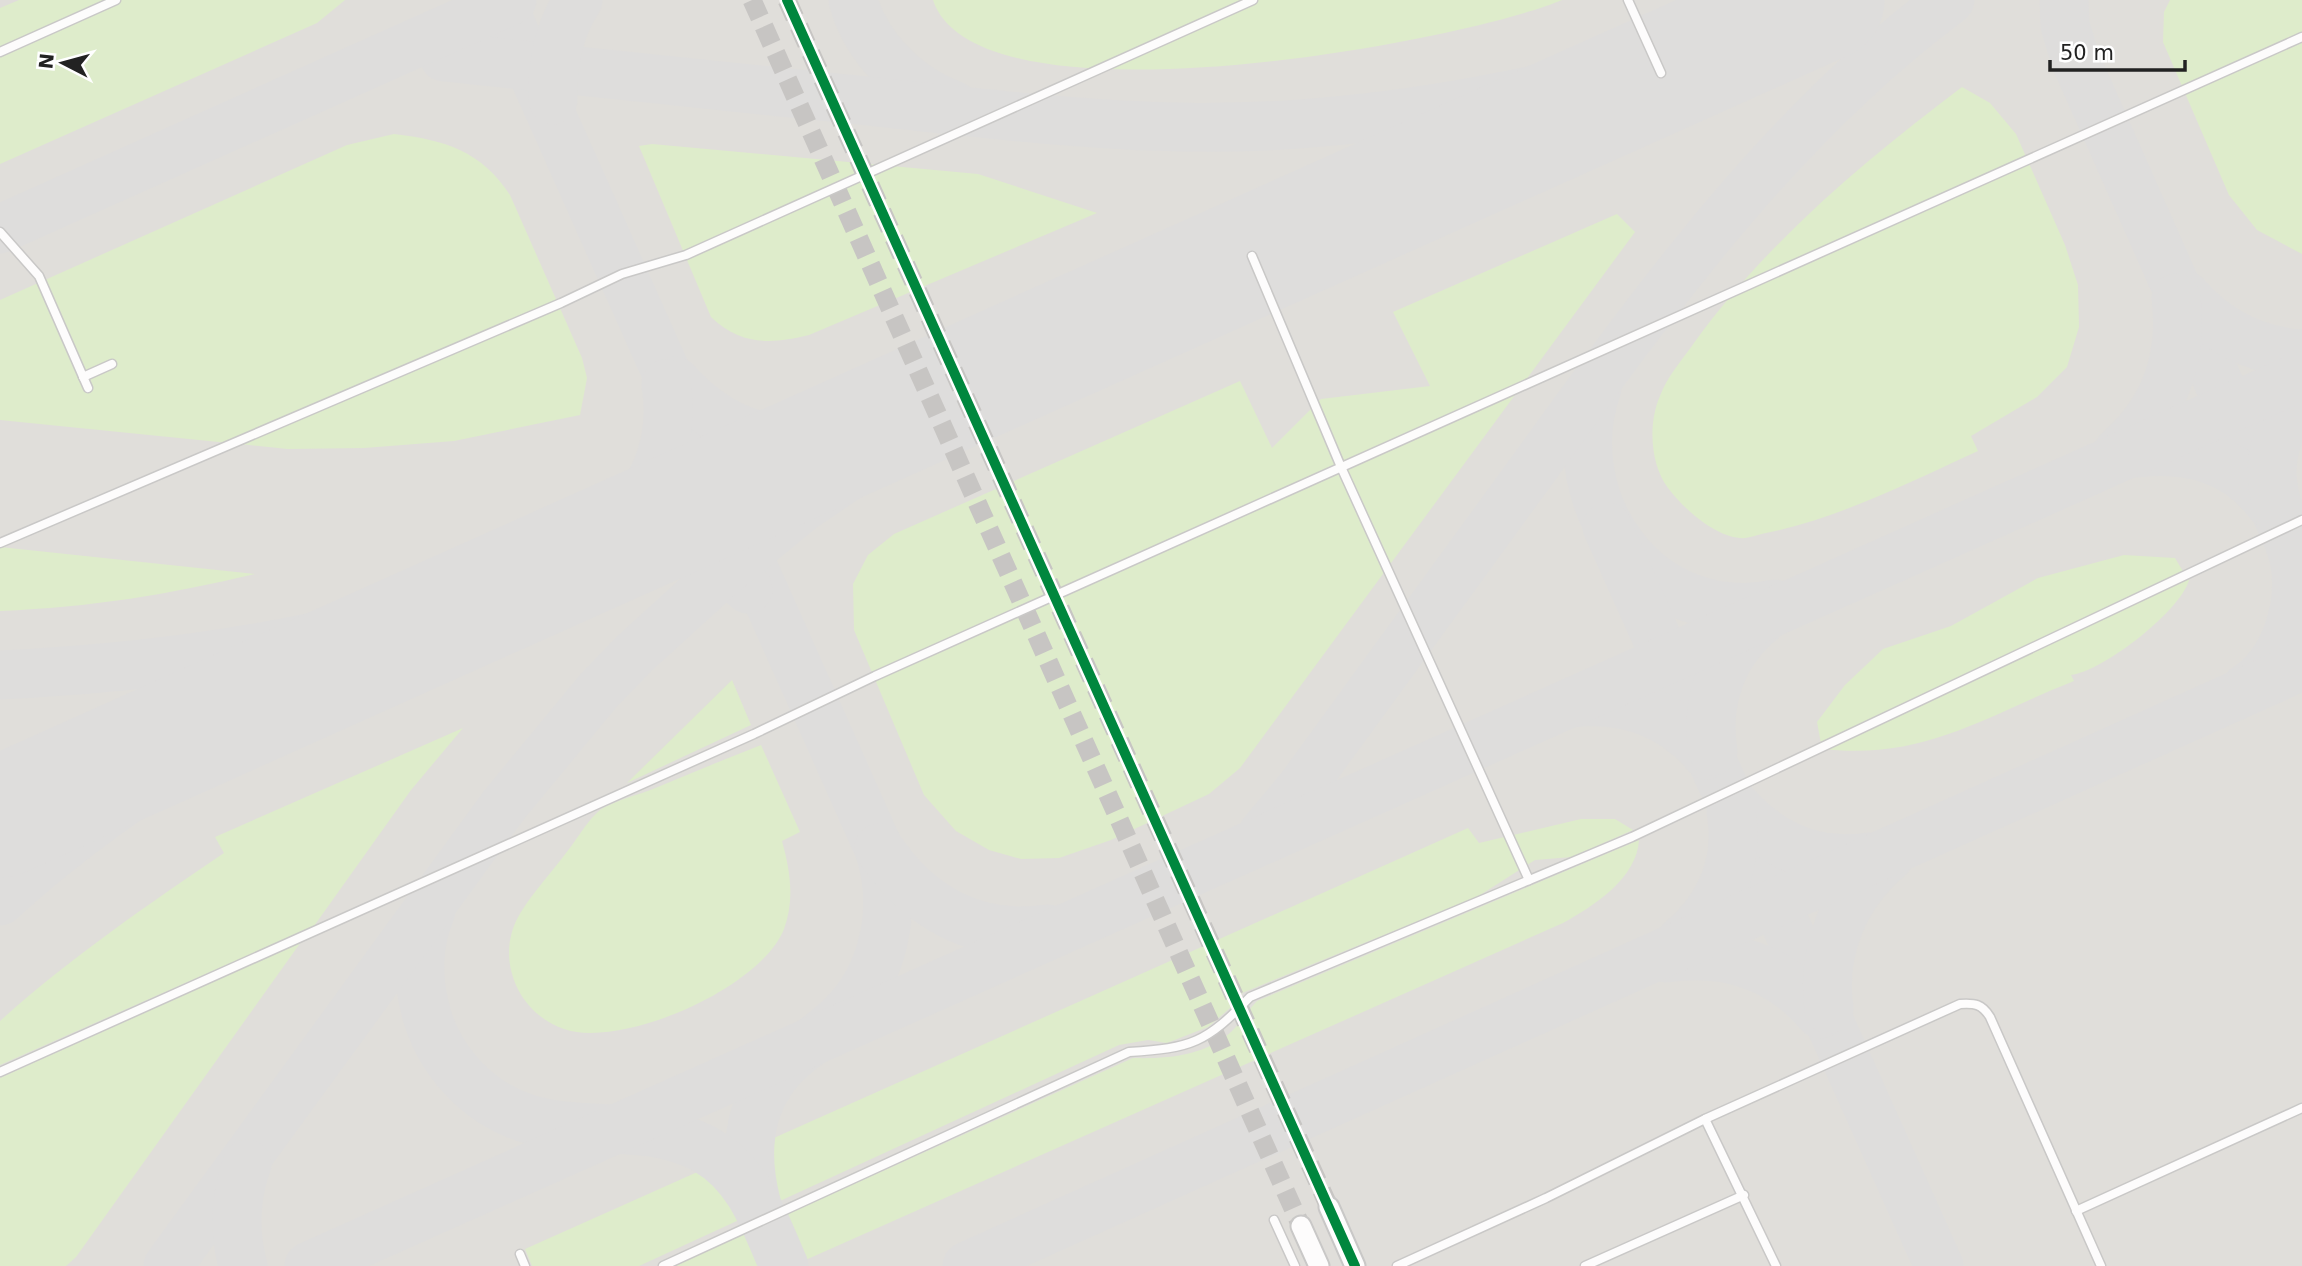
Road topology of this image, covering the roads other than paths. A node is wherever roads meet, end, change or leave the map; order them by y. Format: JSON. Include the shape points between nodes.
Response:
{"nodes":[{"id":1,"x":116,"y":0,"type":"edge"},
{"id":2,"x":1253,"y":0,"type":"edge"},
{"id":3,"x":1629,"y":0,"type":"edge"},
{"id":4,"x":2302,"y":37,"type":"edge"},
{"id":5,"x":0,"y":52,"type":"edge"},
{"id":6,"x":1661,"y":73,"type":"dead end"},
{"id":7,"x":0,"y":232,"type":"edge"},
{"id":8,"x":1252,"y":256,"type":"dead end"},
{"id":9,"x":111,"y":364,"type":"dead end"},
{"id":10,"x":83,"y":377,"type":"junction"},
{"id":11,"x":88,"y":388,"type":"dead end"},
{"id":12,"x":1341,"y":467,"type":"junction"},
{"id":13,"x":2302,"y":520,"type":"edge"},
{"id":14,"x":0,"y":543,"type":"edge"},
{"id":15,"x":1529,"y":880,"type":"junction"},
{"id":16,"x":0,"y":1072,"type":"edge"},
{"id":17,"x":2302,"y":1108,"type":"edge"},
{"id":18,"x":1706,"y":1119,"type":"junction"},
{"id":19,"x":1744,"y":1195,"type":"junction"},
{"id":20,"x":1329,"y":1207,"type":"tunnel mouth"},
{"id":21,"x":2077,"y":1211,"type":"junction"},
{"id":22,"x":1274,"y":1220,"type":"dead end"},
{"id":23,"x":1301,"y":1226,"type":"tunnel mouth"},
{"id":24,"x":520,"y":1254,"type":"dead end"},
{"id":25,"x":1399,"y":1265,"type":"edge"},
{"id":26,"x":525,"y":1266,"type":"edge"},
{"id":27,"x":663,"y":1266,"type":"edge"},
{"id":28,"x":1295,"y":1266,"type":"edge"},
{"id":29,"x":1319,"y":1266,"type":"edge"},
{"id":30,"x":1355,"y":1266,"type":"edge"},
{"id":31,"x":1585,"y":1266,"type":"edge"},
{"id":32,"x":1776,"y":1266,"type":"edge"},
{"id":33,"x":2101,"y":1266,"type":"edge"}],
"edges":[{"from":1,"to":5,"type":"lane"},
{"from":2,"to":14,"type":"lane","via":[[686,255],[622,274]]},
{"from":3,"to":6,"type":"lane"},
{"from":4,"to":12,"type":"lane"},
{"from":7,"to":10,"type":"lane","via":[[39,276]]},
{"from":8,"to":12,"type":"lane"},
{"from":9,"to":10,"type":"lane"},
{"from":10,"to":11,"type":"lane"},
{"from":12,"to":15,"type":"lane"},
{"from":12,"to":16,"type":"lane"},
{"from":13,"to":15,"type":"lane","via":[[1632,837]]},
{"from":15,"to":27,"type":"lane","via":[[1251,998],[1219,1029],[1185,1046],[1129,1052]]},
{"from":17,"to":21,"type":"lane"},
{"from":18,"to":19,"type":"lane"},
{"from":18,"to":21,"type":"lane","via":[[1960,1004],[1974,1003],[1984,1007],[1990,1017]]},
{"from":18,"to":25,"type":"lane"},
{"from":19,"to":31,"type":"lane"},
{"from":19,"to":32,"type":"lane"},
{"from":20,"to":30,"type":"street"},
{"from":21,"to":33,"type":"lane"},
{"from":22,"to":28,"type":"lane"},
{"from":23,"to":29,"type":"street"},
{"from":24,"to":26,"type":"lane"}]}
